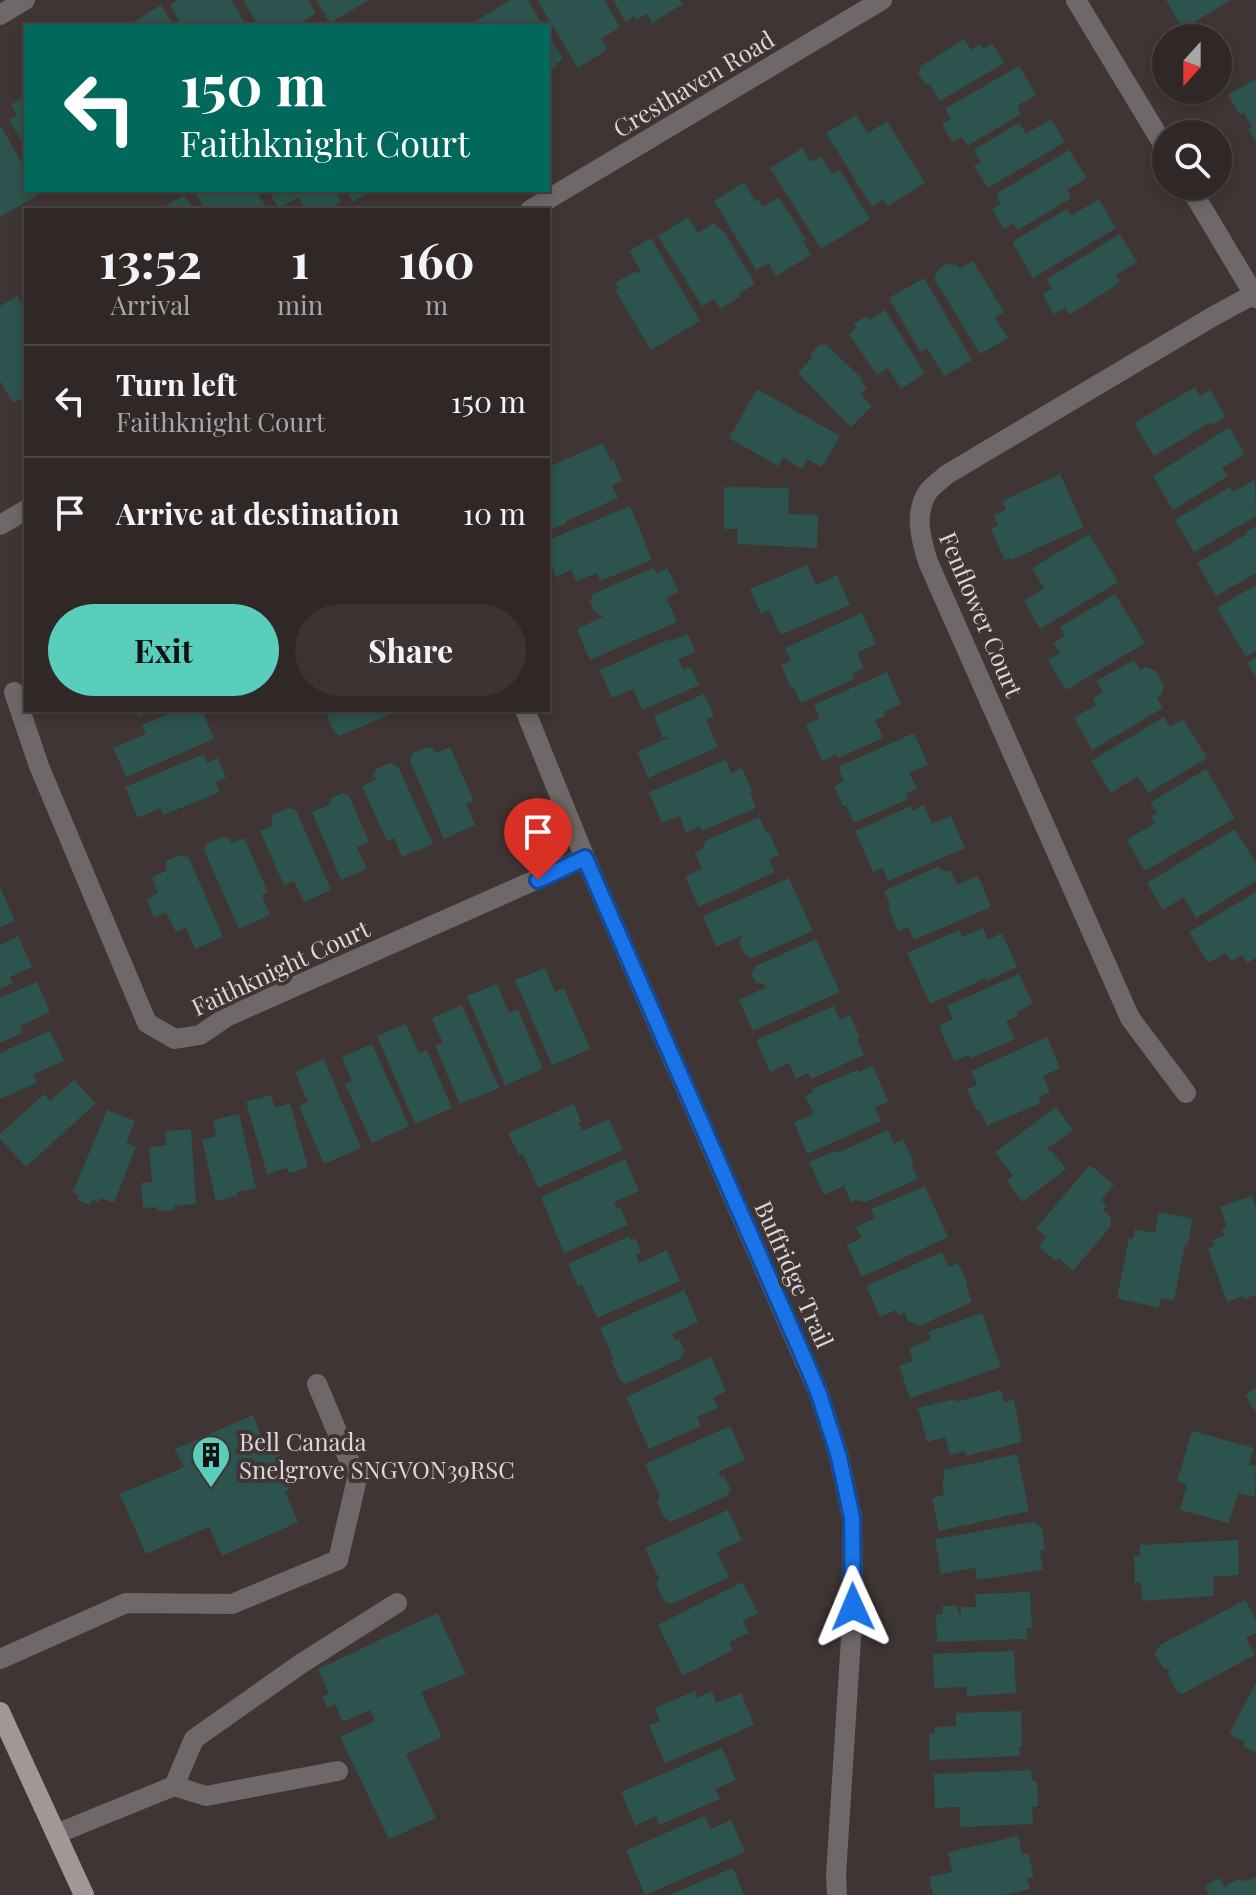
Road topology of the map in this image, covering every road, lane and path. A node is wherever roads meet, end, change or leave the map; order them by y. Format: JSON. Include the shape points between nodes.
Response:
{"nodes":[{"id":1,"x":25,"y":0,"type":"edge"},
{"id":2,"x":882,"y":0,"type":"edge"},
{"id":3,"x":1076,"y":0,"type":"edge"},
{"id":4,"x":0,"y":15,"type":"edge"},
{"id":5,"x":1152,"y":126,"type":"edge"},
{"id":6,"x":1197,"y":200,"type":"edge"},
{"id":7,"x":533,"y":208,"type":"edge"},
{"id":8,"x":1255,"y":295,"type":"edge"},
{"id":9,"x":24,"y":511,"type":"edge"},
{"id":10,"x":0,"y":525,"type":"edge"},
{"id":11,"x":14,"y":692,"type":"dead end"},
{"id":12,"x":526,"y":712,"type":"edge"},
{"id":13,"x":585,"y":858,"type":"junction"},
{"id":14,"x":1186,"y":1093,"type":"dead end"},
{"id":15,"x":317,"y":1384,"type":"dead end"},
{"id":16,"x":397,"y":1603,"type":"dead end"},
{"id":17,"x":0,"y":1659,"type":"edge"},
{"id":18,"x":0,"y":1712,"type":"edge"},
{"id":19,"x":338,"y":1771,"type":"dead end"},
{"id":20,"x":174,"y":1786,"type":"junction"},
{"id":21,"x":56,"y":1834,"type":"junction"},
{"id":22,"x":84,"y":1895,"type":"edge"},
{"id":23,"x":837,"y":1895,"type":"edge"}],
"edges":[{"from":1,"to":4,"type":"street"},
{"from":2,"to":7,"type":"street","name":"Cresthaven Road"},
{"from":3,"to":5,"type":"street"},
{"from":6,"to":8,"type":"street"},
{"from":8,"to":14,"type":"street","name":"Fenflower Court","via":[[946,475],[928,491],[920,511],[919,533],[928,562],[1130,1018]]},
{"from":9,"to":10,"type":"street"},
{"from":11,"to":13,"type":"street","name":"Faithknight Court","via":[[39,766],[147,1023],[175,1039],[200,1035],[228,1016]]},
{"from":12,"to":13,"type":"street","name":"Buffridge Trail"},
{"from":13,"to":23,"type":"street","name":"Buffridge Trail","via":[[819,1394],[839,1457],[852,1518],[853,1607]]},
{"from":15,"to":17,"type":"street","via":[[357,1479],[338,1560],[232,1604],[126,1603]]},
{"from":16,"to":20,"type":"street","via":[[194,1739]]},
{"from":18,"to":21,"type":"main road"},
{"from":19,"to":20,"type":"street","via":[[206,1796]]},
{"from":20,"to":21,"type":"street"},
{"from":21,"to":22,"type":"main road"}]}
